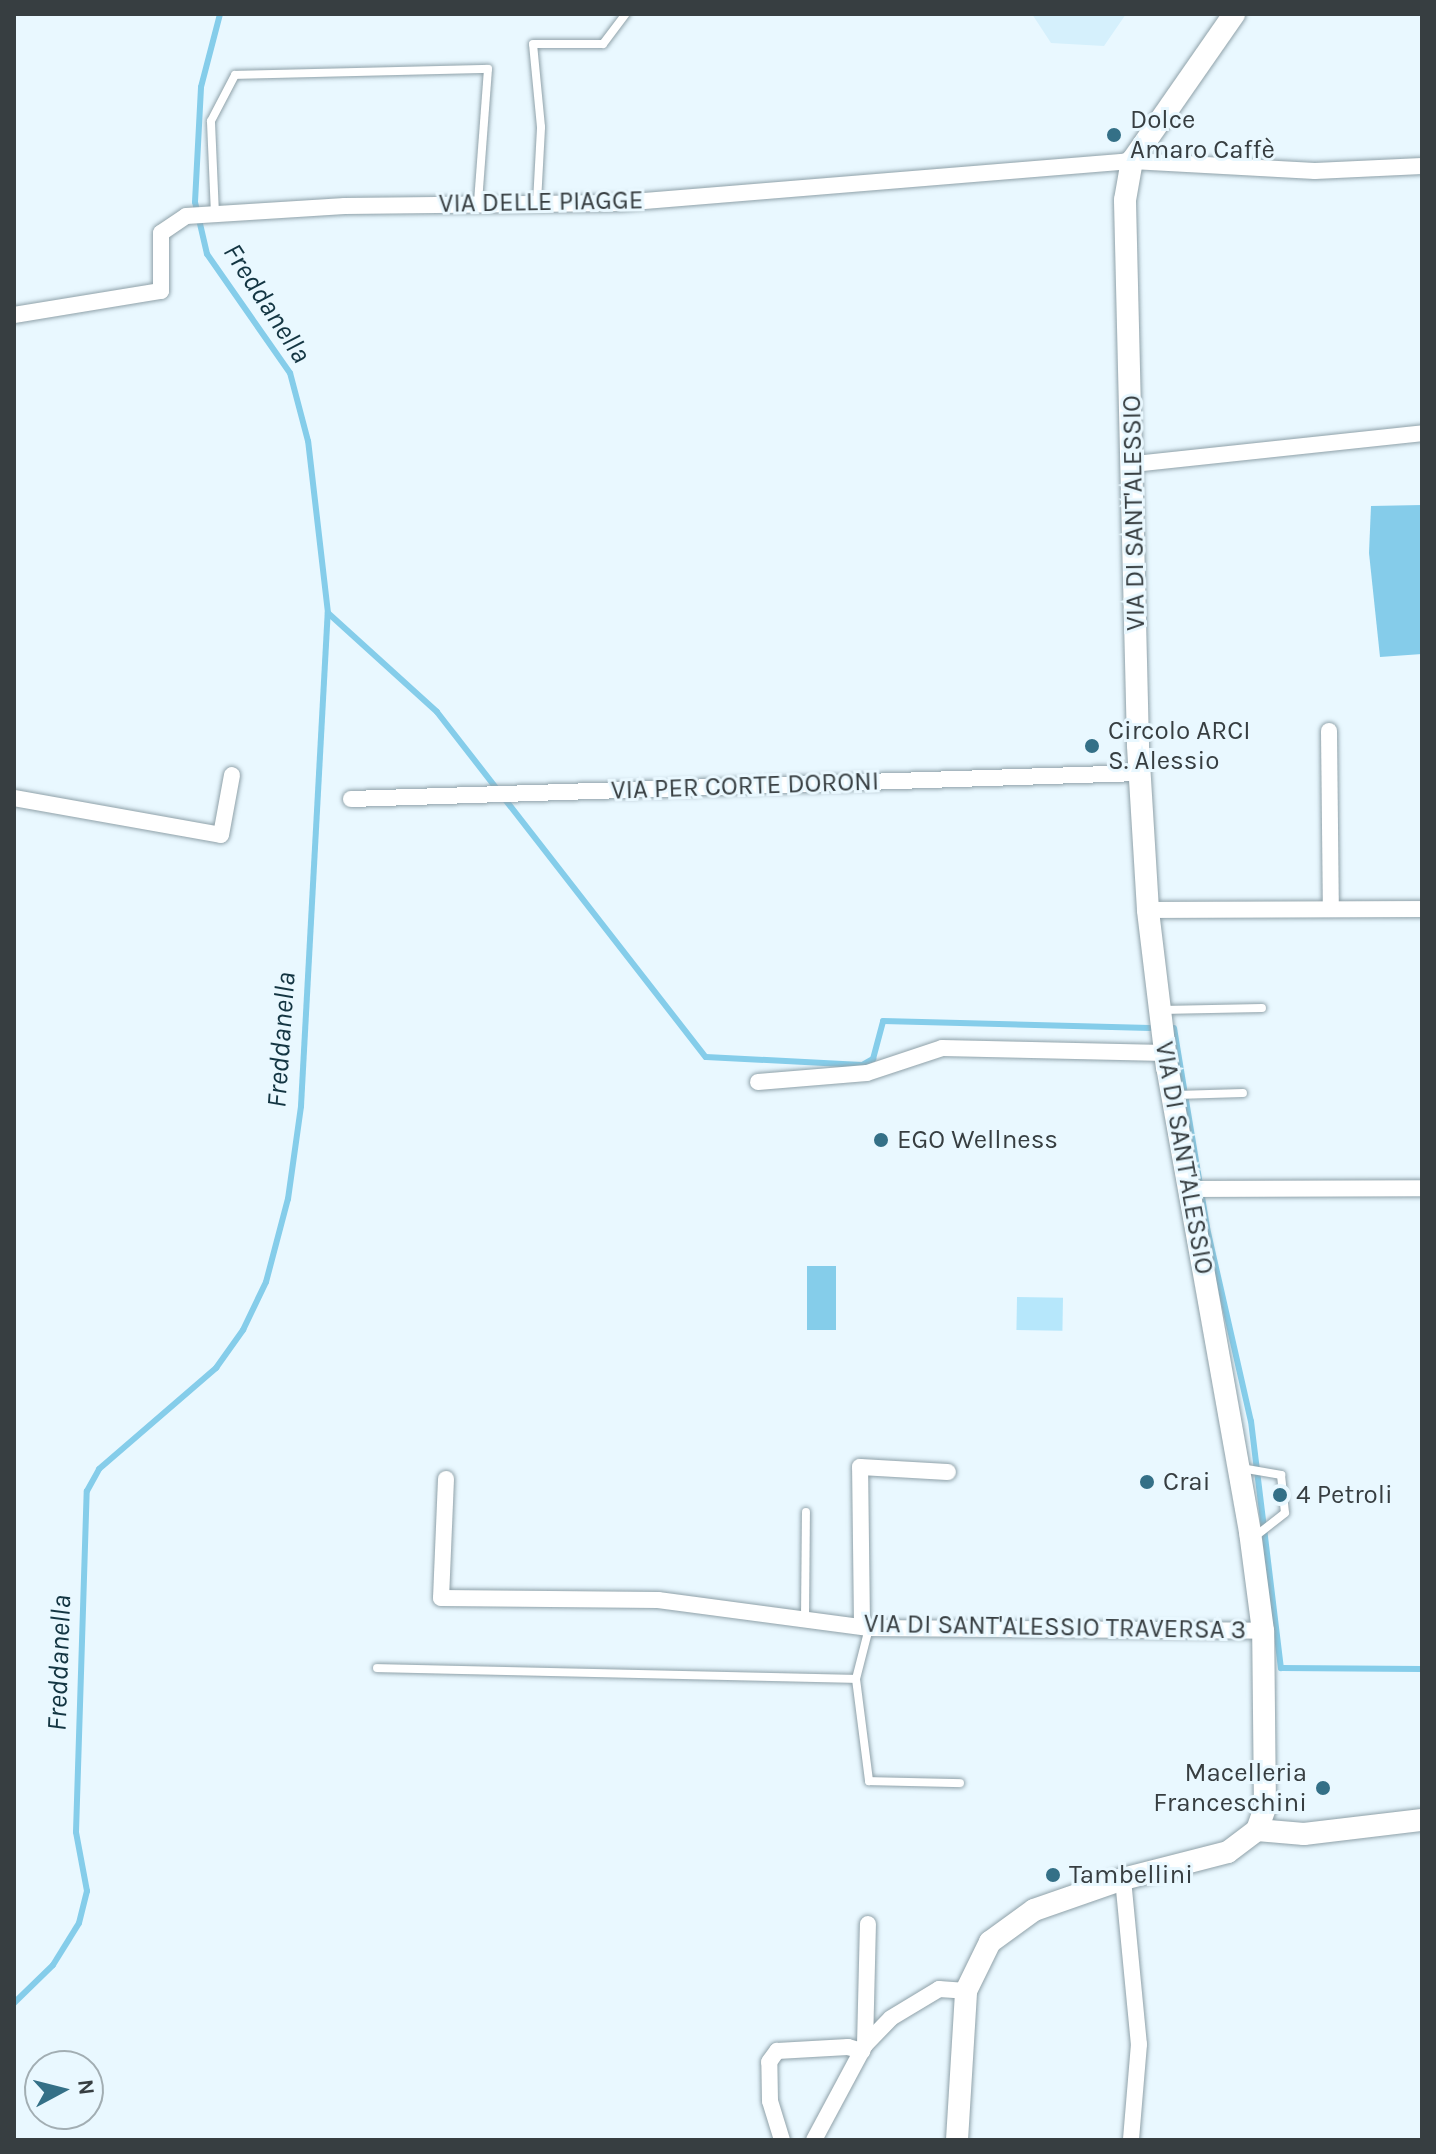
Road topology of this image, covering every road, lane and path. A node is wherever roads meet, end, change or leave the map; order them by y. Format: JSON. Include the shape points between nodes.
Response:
{"nodes":[{"id":1,"x":626,"y":14,"type":"edge"},
{"id":2,"x":1234,"y":14,"type":"edge"},
{"id":3,"x":1132,"y":161,"type":"junction"},
{"id":4,"x":1422,"y":166,"type":"edge"},
{"id":5,"x":478,"y":202,"type":"junction"},
{"id":6,"x":537,"y":202,"type":"junction"},
{"id":7,"x":215,"y":214,"type":"junction"},
{"id":8,"x":14,"y":315,"type":"edge"},
{"id":9,"x":1422,"y":433,"type":"edge"},
{"id":10,"x":1134,"y":464,"type":"junction"},
{"id":11,"x":1329,"y":731,"type":"dead end"},
{"id":12,"x":1140,"y":773,"type":"junction"},
{"id":13,"x":232,"y":775,"type":"dead end"},
{"id":14,"x":14,"y":798,"type":"edge"},
{"id":15,"x":351,"y":799,"type":"dead end"},
{"id":16,"x":1331,"y":909,"type":"junction"},
{"id":17,"x":1422,"y":909,"type":"edge"},
{"id":18,"x":1148,"y":910,"type":"junction"},
{"id":19,"x":1262,"y":1008,"type":"dead end"},
{"id":20,"x":1160,"y":1010,"type":"junction"},
{"id":21,"x":1165,"y":1053,"type":"junction"},
{"id":22,"x":758,"y":1082,"type":"dead end"},
{"id":23,"x":1243,"y":1093,"type":"dead end"},
{"id":24,"x":1183,"y":1095,"type":"junction"},
{"id":25,"x":1422,"y":1188,"type":"edge"},
{"id":26,"x":1197,"y":1189,"type":"junction"},
{"id":27,"x":1240,"y":1468,"type":"junction"},
{"id":28,"x":948,"y":1472,"type":"dead end"},
{"id":29,"x":446,"y":1479,"type":"dead end"},
{"id":30,"x":806,"y":1512,"type":"dead end"},
{"id":31,"x":1251,"y":1539,"type":"junction"},
{"id":32,"x":805,"y":1620,"type":"junction"},
{"id":33,"x":865,"y":1626,"type":"junction"},
{"id":34,"x":1263,"y":1631,"type":"junction"},
{"id":35,"x":377,"y":1668,"type":"dead end"},
{"id":36,"x":856,"y":1679,"type":"junction"},
{"id":37,"x":960,"y":1783,"type":"dead end"},
{"id":38,"x":1422,"y":1820,"type":"edge"},
{"id":39,"x":1257,"y":1830,"type":"junction"},
{"id":40,"x":1123,"y":1879,"type":"junction"},
{"id":41,"x":868,"y":1924,"type":"dead end"},
{"id":42,"x":966,"y":1991,"type":"junction"},
{"id":43,"x":864,"y":2048,"type":"junction"},
{"id":44,"x":782,"y":2140,"type":"edge"},
{"id":45,"x":814,"y":2140,"type":"edge"},
{"id":46,"x":957,"y":2140,"type":"edge"},
{"id":47,"x":1131,"y":2140,"type":"edge"}],
"edges":[{"from":1,"to":6,"type":"lane","via":[[603,44],[533,44],[541,127]]},
{"from":2,"to":3,"type":"street","name":"VIA DI SANT'ALESSIO"},
{"from":3,"to":4,"type":"street","name":"VIA DELLE PIAGGE","via":[[1315,171]]},
{"from":3,"to":6,"type":"street","name":"VIA DELLE PIAGGE","via":[[620,203]]},
{"from":3,"to":10,"type":"street","name":"VIA DI SANT'ALESSIO","via":[[1125,200]]},
{"from":5,"to":6,"type":"street","name":"VIA DELLE PIAGGE"},
{"from":5,"to":7,"type":"street","name":"VIA DELLE PIAGGE"},
{"from":5,"to":7,"type":"lane","via":[[488,69],[235,75],[211,121]]},
{"from":7,"to":8,"type":"street","name":"VIA DELLE PIAGGE","via":[[186,216],[161,233],[161,291]]},
{"from":9,"to":10,"type":"street"},
{"from":10,"to":12,"type":"street","name":"VIA DI SANT'ALESSIO"},
{"from":11,"to":16,"type":"street"},
{"from":12,"to":15,"type":"street","name":"VIA PER CORTE DORONI"},
{"from":12,"to":18,"type":"street","name":"VIA DI SANT'ALESSIO"},
{"from":13,"to":14,"type":"street","via":[[221,835]]},
{"from":16,"to":17,"type":"street"},
{"from":16,"to":18,"type":"street"},
{"from":18,"to":20,"type":"street","name":"VIA DI SANT'ALESSIO"},
{"from":19,"to":20,"type":"lane"},
{"from":20,"to":21,"type":"street","name":"VIA DI SANT'ALESSIO"},
{"from":21,"to":22,"type":"street","via":[[942,1048],[867,1073]]},
{"from":21,"to":24,"type":"street","name":"VIA DI SANT'ALESSIO"},
{"from":23,"to":24,"type":"lane"},
{"from":24,"to":26,"type":"street","name":"VIA DI SANT'ALESSIO"},
{"from":25,"to":26,"type":"street"},
{"from":26,"to":27,"type":"street","name":"VIA DI SANT'ALESSIO"},
{"from":27,"to":31,"type":"street","name":"VIA DI SANT'ALESSIO"},
{"from":27,"to":31,"type":"lane","via":[[1281,1475],[1285,1513]]},
{"from":28,"to":33,"type":"street","via":[[860,1467]]},
{"from":29,"to":32,"type":"street","name":"VIA DI SANT'ALESSIO TRAVERSA 3","via":[[441,1598],[658,1600]]},
{"from":30,"to":32,"type":"lane"},
{"from":31,"to":34,"type":"street","name":"VIA DI SANT'ALESSIO"},
{"from":32,"to":33,"type":"street","name":"VIA DI SANT'ALESSIO TRAVERSA 3"},
{"from":33,"to":34,"type":"street","name":"VIA DI SANT'ALESSIO TRAVERSA 3"},
{"from":33,"to":36,"type":"lane"},
{"from":34,"to":39,"type":"street","name":"VIA DI SANT'ALESSIO","via":[[1265,1808]]},
{"from":35,"to":36,"type":"lane"},
{"from":36,"to":37,"type":"lane","via":[[869,1781]]},
{"from":38,"to":39,"type":"street","via":[[1304,1834]]},
{"from":39,"to":40,"type":"street","via":[[1228,1852]]},
{"from":40,"to":42,"type":"street","via":[[1034,1910],[1009,1926],[975,1963]]},
{"from":40,"to":47,"type":"street","via":[[1139,2044]]},
{"from":41,"to":43,"type":"street"},
{"from":42,"to":43,"type":"street","via":[[939,1989],[918,1998]]},
{"from":42,"to":46,"type":"street"},
{"from":43,"to":44,"type":"street","via":[[777,2051],[769,2062],[770,2101]]},
{"from":43,"to":45,"type":"street"}]}
